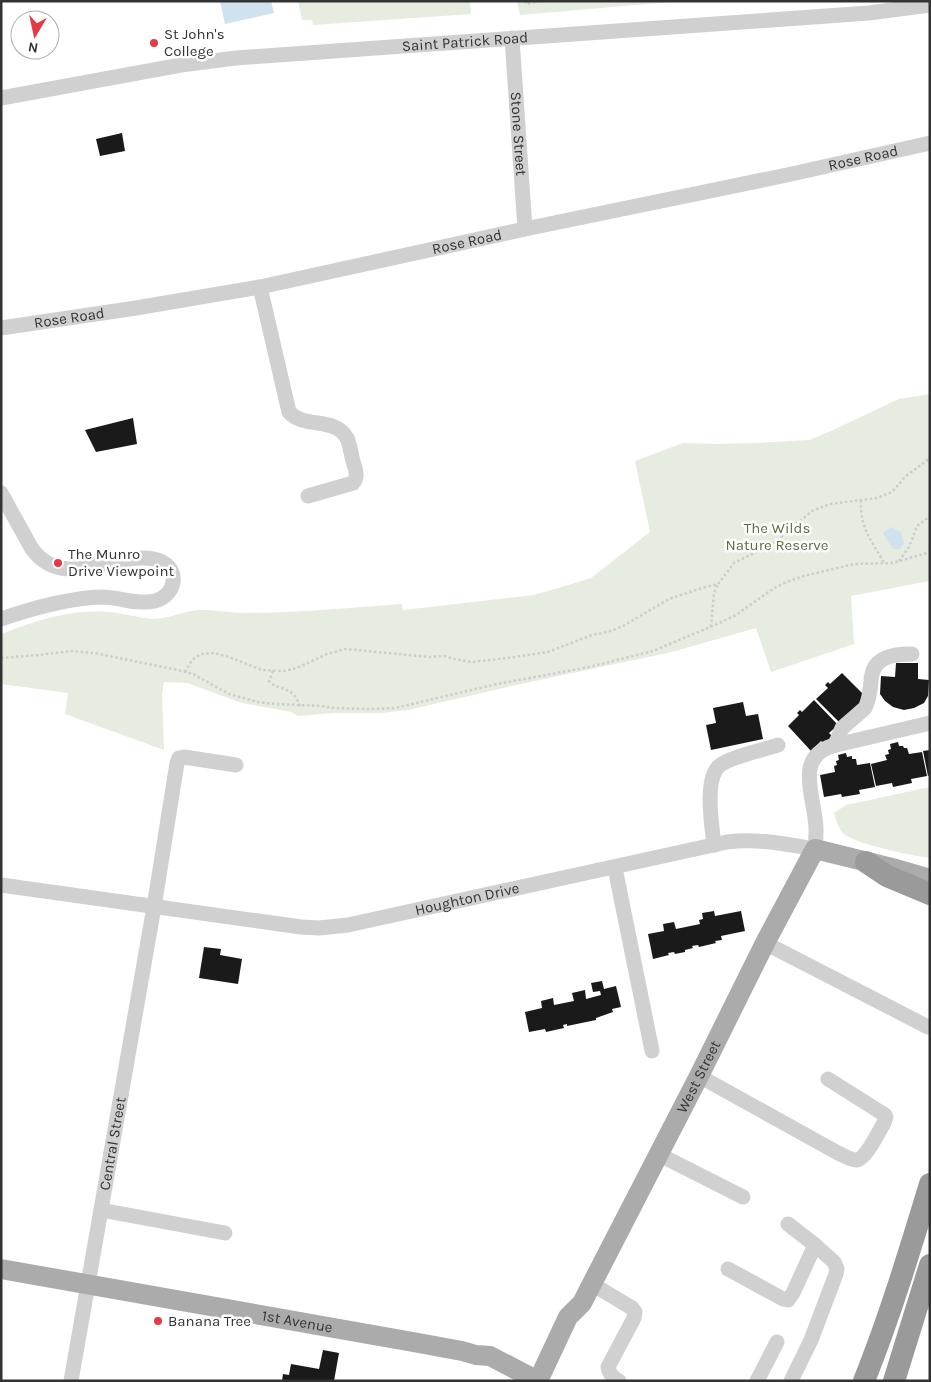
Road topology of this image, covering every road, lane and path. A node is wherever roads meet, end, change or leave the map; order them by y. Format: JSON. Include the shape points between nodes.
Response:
{"nodes":[{"id":1,"x":526,"y":1,"type":"edge"},
{"id":2,"x":542,"y":1,"type":"edge"},
{"id":3,"x":930,"y":5,"type":"edge"},
{"id":4,"x":512,"y":38,"type":"junction"},
{"id":5,"x":1,"y":98,"type":"edge"},
{"id":6,"x":930,"y":143,"type":"edge"},
{"id":7,"x":525,"y":229,"type":"junction"},
{"id":8,"x":260,"y":287,"type":"junction"},
{"id":9,"x":1,"y":328,"type":"edge"},
{"id":10,"x":930,"y":458,"type":"edge"},
{"id":11,"x":1,"y":493,"type":"edge"},
{"id":12,"x":308,"y":496,"type":"dead end"},
{"id":13,"x":861,"y":500,"type":"junction"},
{"id":14,"x":930,"y":516,"type":"edge"},
{"id":15,"x":930,"y":552,"type":"edge"},
{"id":16,"x":898,"y":561,"type":"junction"},
{"id":17,"x":884,"y":563,"type":"junction"},
{"id":18,"x":718,"y":584,"type":"junction"},
{"id":19,"x":1,"y":619,"type":"edge"},
{"id":20,"x":711,"y":627,"type":"junction"},
{"id":21,"x":912,"y":654,"type":"dead end"},
{"id":22,"x":1,"y":658,"type":"edge"},
{"id":23,"x":273,"y":671,"type":"junction"},
{"id":24,"x":185,"y":672,"type":"junction"},
{"id":25,"x":300,"y":706,"type":"junction"},
{"id":26,"x":930,"y":723,"type":"edge"},
{"id":27,"x":778,"y":745,"type":"dead end"},
{"id":28,"x":836,"y":745,"type":"junction"},
{"id":29,"x":236,"y":765,"type":"dead end"},
{"id":30,"x":714,"y":845,"type":"junction"},
{"id":31,"x":815,"y":849,"type":"junction"},
{"id":32,"x":866,"y":862,"type":"junction"},
{"id":33,"x":615,"y":868,"type":"junction"},
{"id":34,"x":930,"y":868,"type":"edge"},
{"id":35,"x":896,"y":869,"type":"junction"},
{"id":36,"x":930,"y":879,"type":"edge"},
{"id":37,"x":1,"y":885,"type":"edge"},
{"id":38,"x":930,"y":894,"type":"edge"},
{"id":39,"x":154,"y":907,"type":"junction"},
{"id":40,"x":765,"y":943,"type":"junction"},
{"id":41,"x":928,"y":1027,"type":"dead end"},
{"id":42,"x":652,"y":1051,"type":"dead end"},
{"id":43,"x":699,"y":1076,"type":"junction"},
{"id":44,"x":828,"y":1079,"type":"dead end"},
{"id":45,"x":658,"y":1154,"type":"junction"},
{"id":46,"x":930,"y":1184,"type":"edge"},
{"id":47,"x":743,"y":1197,"type":"dead end"},
{"id":48,"x":101,"y":1210,"type":"junction"},
{"id":49,"x":788,"y":1224,"type":"dead end"},
{"id":50,"x":225,"y":1233,"type":"dead end"},
{"id":51,"x":815,"y":1245,"type":"junction"},
{"id":52,"x":930,"y":1265,"type":"edge"},
{"id":53,"x":1,"y":1269,"type":"edge"},
{"id":54,"x":728,"y":1269,"type":"dead end"},
{"id":55,"x":88,"y":1284,"type":"junction"},
{"id":56,"x":592,"y":1284,"type":"junction"},
{"id":57,"x":582,"y":1303,"type":"junction"},
{"id":58,"x":777,"y":1342,"type":"dead end"},
{"id":59,"x":476,"y":1356,"type":"junction"},
{"id":60,"x":71,"y":1381,"type":"edge"},
{"id":61,"x":513,"y":1381,"type":"edge"},
{"id":62,"x":538,"y":1381,"type":"edge"},
{"id":63,"x":550,"y":1381,"type":"edge"},
{"id":64,"x":619,"y":1381,"type":"edge"},
{"id":65,"x":757,"y":1381,"type":"edge"},
{"id":66,"x":791,"y":1381,"type":"edge"},
{"id":67,"x":864,"y":1381,"type":"edge"},
{"id":68,"x":894,"y":1381,"type":"edge"}],
"edges":[{"from":1,"to":2,"type":"path","via":[[526,4]]},
{"from":3,"to":4,"type":"street","name":"Saint Patrick Road","via":[[869,13]]},
{"from":4,"to":5,"type":"street","name":"Saint Patrick Road","via":[[181,64]]},
{"from":4,"to":7,"type":"street","name":"Stone Street"},
{"from":6,"to":7,"type":"street","name":"Rose Road"},
{"from":7,"to":8,"type":"street","name":"Rose Road"},
{"from":8,"to":9,"type":"street","name":"Rose Road"},
{"from":8,"to":12,"type":"street","via":[[289,412],[299,420],[326,424],[343,434],[348,440],[357,474],[353,483]]},
{"from":10,"to":13,"type":"path","via":[[905,477],[892,492]]},
{"from":11,"to":19,"type":"street","via":[[32,549],[46,563],[72,569],[131,559],[154,559],[170,567],[173,582],[164,596],[153,601],[107,597],[77,599]]},
{"from":13,"to":17,"type":"path","via":[[864,530]]},
{"from":13,"to":18,"type":"path","via":[[830,504],[812,511],[774,544],[734,563]]},
{"from":14,"to":16,"type":"path","via":[[917,526],[909,547]]},
{"from":15,"to":16,"type":"path"},
{"from":16,"to":17,"type":"path"},
{"from":17,"to":20,"type":"path","via":[[854,564],[789,581]]},
{"from":18,"to":20,"type":"path","via":[[714,593]]},
{"from":18,"to":23,"type":"path","via":[[669,599],[623,626],[548,652],[472,662],[444,656],[345,649],[298,668]]},
{"from":20,"to":25,"type":"path","via":[[653,651],[394,708]]},
{"from":21,"to":28,"type":"street","via":[[882,658],[870,679],[871,692],[865,708],[842,728]]},
{"from":22,"to":24,"type":"path","via":[[72,651]]},
{"from":23,"to":24,"type":"path","via":[[214,653],[201,654],[192,660]]},
{"from":23,"to":25,"type":"path","via":[[269,681],[295,696]]},
{"from":24,"to":25,"type":"path","via":[[229,694],[258,702]]},
{"from":26,"to":28,"type":"street"},
{"from":27,"to":30,"type":"street","via":[[720,765],[713,774],[710,813]]},
{"from":28,"to":31,"type":"street","via":[[820,752],[809,772],[816,818]]},
{"from":29,"to":39,"type":"street","name":"Central Street","via":[[179,758]]},
{"from":30,"to":31,"type":"street","name":"Houghton Drive","via":[[754,841]]},
{"from":30,"to":33,"type":"street","name":"Houghton Drive"},
{"from":31,"to":32,"type":"main road","name":"Houghton Drive"},
{"from":31,"to":40,"type":"main road","name":"West Street"},
{"from":32,"to":35,"type":"main road","name":"Houghton Drive"},
{"from":32,"to":38,"type":"highway","via":[[887,876]]},
{"from":33,"to":39,"type":"street","name":"Houghton Drive","via":[[328,927],[301,927]]},
{"from":33,"to":42,"type":"street"},
{"from":34,"to":35,"type":"main road"},
{"from":35,"to":36,"type":"main road","name":"Houghton Drive"},
{"from":37,"to":39,"type":"street","name":"Houghton Drive"},
{"from":39,"to":48,"type":"street","name":"Central Street"},
{"from":40,"to":41,"type":"street"},
{"from":40,"to":43,"type":"main road","name":"West Street"},
{"from":43,"to":44,"type":"street","via":[[838,1153],[860,1160],[884,1123],[885,1115]]},
{"from":43,"to":45,"type":"main road","name":"West Street"},
{"from":45,"to":47,"type":"street"},
{"from":45,"to":56,"type":"main road","name":"West Street"},
{"from":46,"to":67,"type":"highway"},
{"from":48,"to":50,"type":"street"},
{"from":48,"to":55,"type":"street","name":"Central Street"},
{"from":49,"to":51,"type":"street"},
{"from":51,"to":54,"type":"street","via":[[788,1300]]},
{"from":51,"to":66,"type":"street","via":[[834,1262],[836,1274],[811,1340]]},
{"from":52,"to":68,"type":"highway"},
{"from":53,"to":55,"type":"main road","name":"1st Avenue"},
{"from":55,"to":59,"type":"main road","name":"1st Avenue","via":[[422,1343]]},
{"from":55,"to":60,"type":"street","name":"Central Street"},
{"from":56,"to":57,"type":"main road","name":"West Street"},
{"from":56,"to":64,"type":"street","via":[[635,1312],[608,1367]]},
{"from":57,"to":62,"type":"main road","name":"West Street","via":[[568,1317]]},
{"from":57,"to":63,"type":"main road","name":"West Street","via":[[580,1321]]},
{"from":58,"to":65,"type":"street"},
{"from":59,"to":61,"type":"main road","name":"1st Avenue","via":[[485,1366]]},
{"from":59,"to":62,"type":"main road","name":"1st Avenue","via":[[490,1356]]}]}
